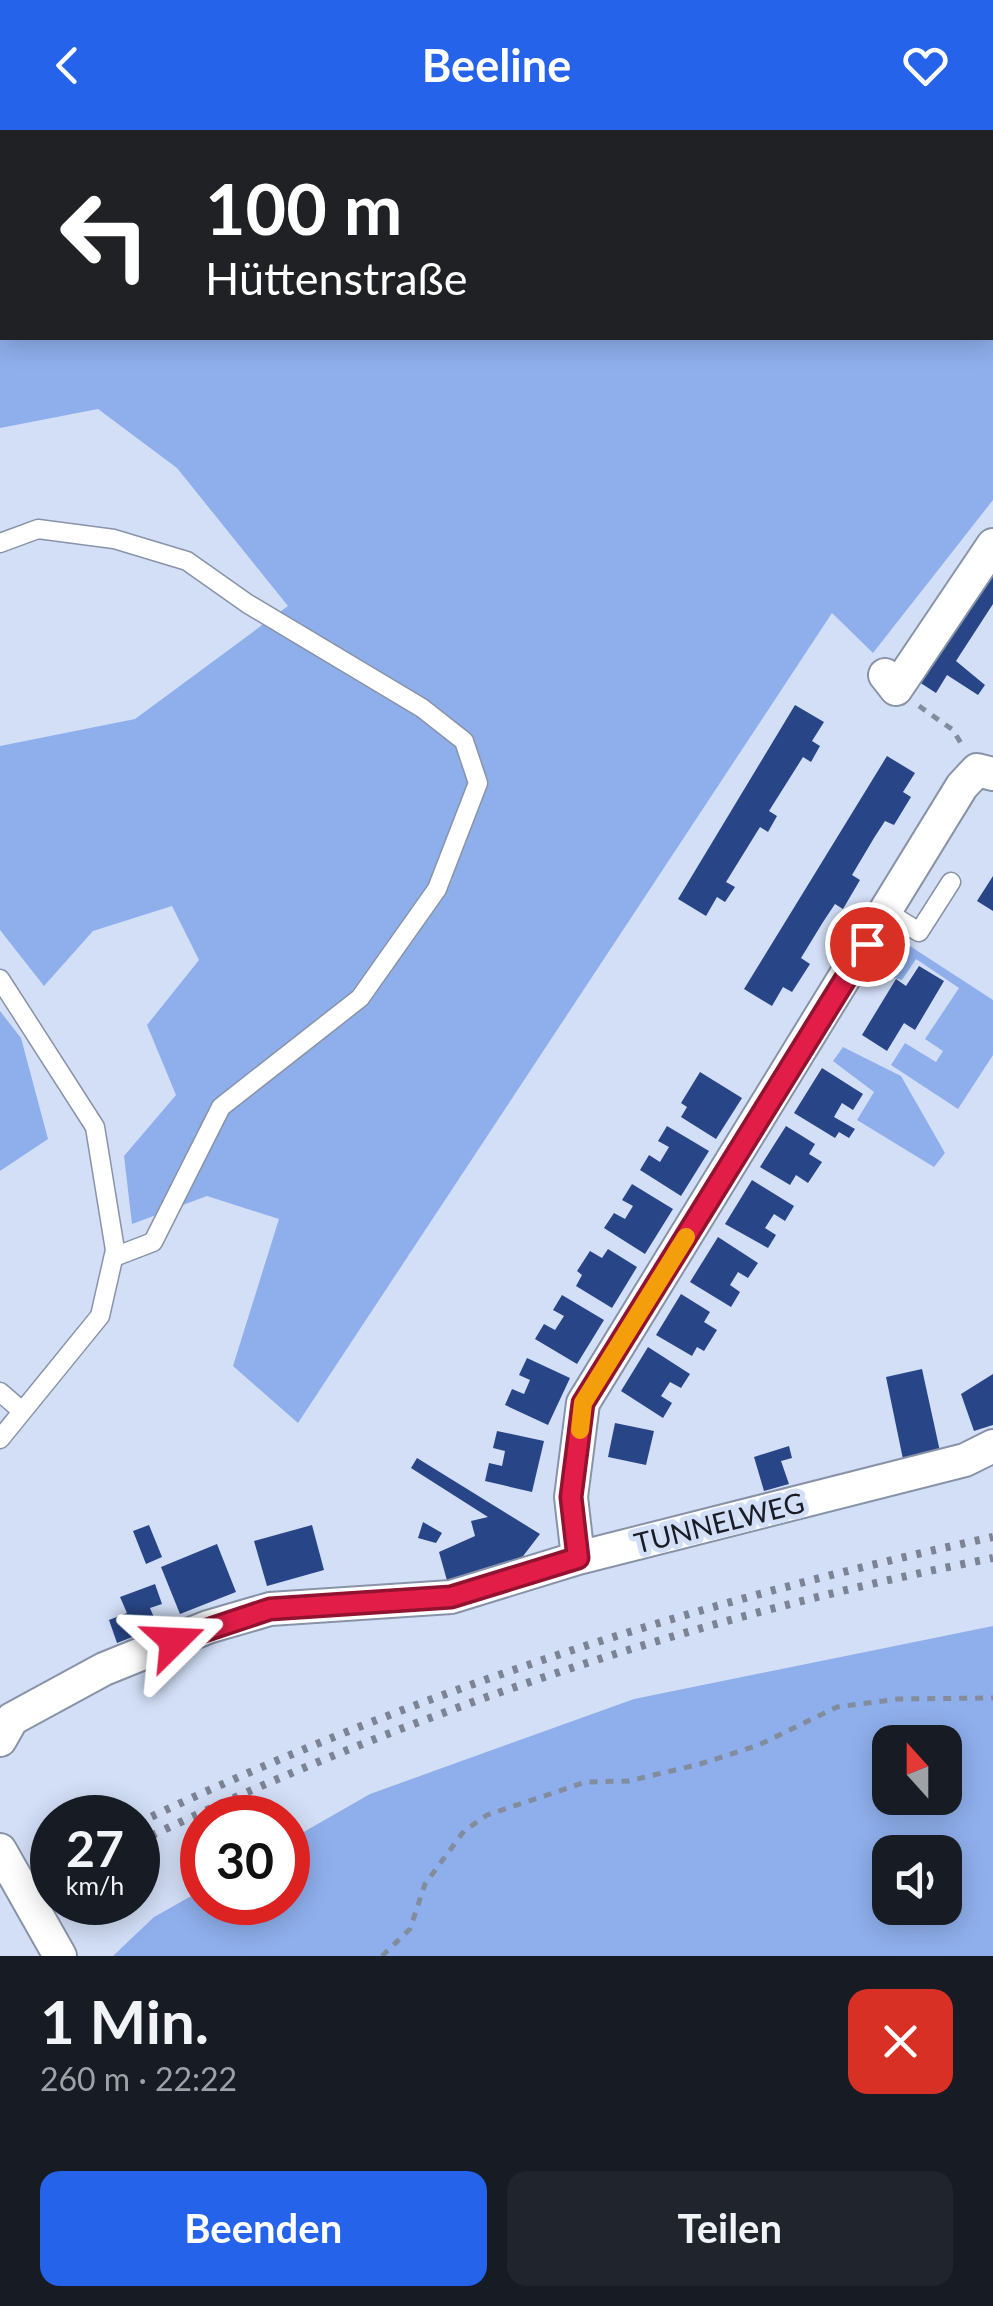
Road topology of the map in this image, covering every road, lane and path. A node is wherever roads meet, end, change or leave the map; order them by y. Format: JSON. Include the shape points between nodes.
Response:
{"nodes":[{"id":1,"x":0,"y":543,"type":"edge"},
{"id":2,"x":993,"y":545,"type":"edge"},
{"id":3,"x":890,"y":682,"type":"joint"},
{"id":4,"x":985,"y":772,"type":"edge"},
{"id":5,"x":950,"y":882,"type":"dead end"},
{"id":6,"x":887,"y":912,"type":"junction"},
{"id":7,"x":0,"y":979,"type":"edge"},
{"id":8,"x":114,"y":1258,"type":"junction"},
{"id":9,"x":0,"y":1392,"type":"edge"},
{"id":10,"x":22,"y":1411,"type":"junction"},
{"id":11,"x":0,"y":1439,"type":"edge"},
{"id":12,"x":993,"y":1446,"type":"edge"},
{"id":13,"x":578,"y":1558,"type":"junction"},
{"id":14,"x":993,"y":1698,"type":"edge"},
{"id":15,"x":6,"y":1730,"type":"edge"},
{"id":16,"x":0,"y":1850,"type":"edge"},
{"id":17,"x":60,"y":1956,"type":"edge"},
{"id":18,"x":382,"y":1956,"type":"edge"}],
"edges":[{"from":1,"to":8,"type":"lane","via":[[38,529],[114,539],[188,561],[422,708],[464,741],[478,782],[437,889],[360,998],[221,1108],[152,1242]]},
{"from":2,"to":3,"type":"street"},
{"from":3,"to":4,"type":"path","via":[[953,730]]},
{"from":4,"to":6,"type":"street"},
{"from":5,"to":6,"type":"lane","via":[[919,932]]},
{"from":6,"to":13,"type":"street","via":[[583,1403],[571,1497]]},
{"from":7,"to":8,"type":"lane","via":[[95,1126]]},
{"from":8,"to":10,"type":"lane","via":[[100,1316]]},
{"from":9,"to":10,"type":"lane"},
{"from":10,"to":11,"type":"lane"},
{"from":12,"to":13,"type":"street","name":"TUNNELWEG","via":[[966,1460]]},
{"from":13,"to":15,"type":"street","name":"TUNNELWEG","via":[[451,1597],[270,1609],[208,1627],[104,1670]]},
{"from":14,"to":18,"type":"path","via":[[837,1706],[759,1745],[700,1764],[629,1781],[586,1782],[487,1815],[464,1831],[425,1884],[410,1929]]},
{"from":16,"to":17,"type":"street"}]}
